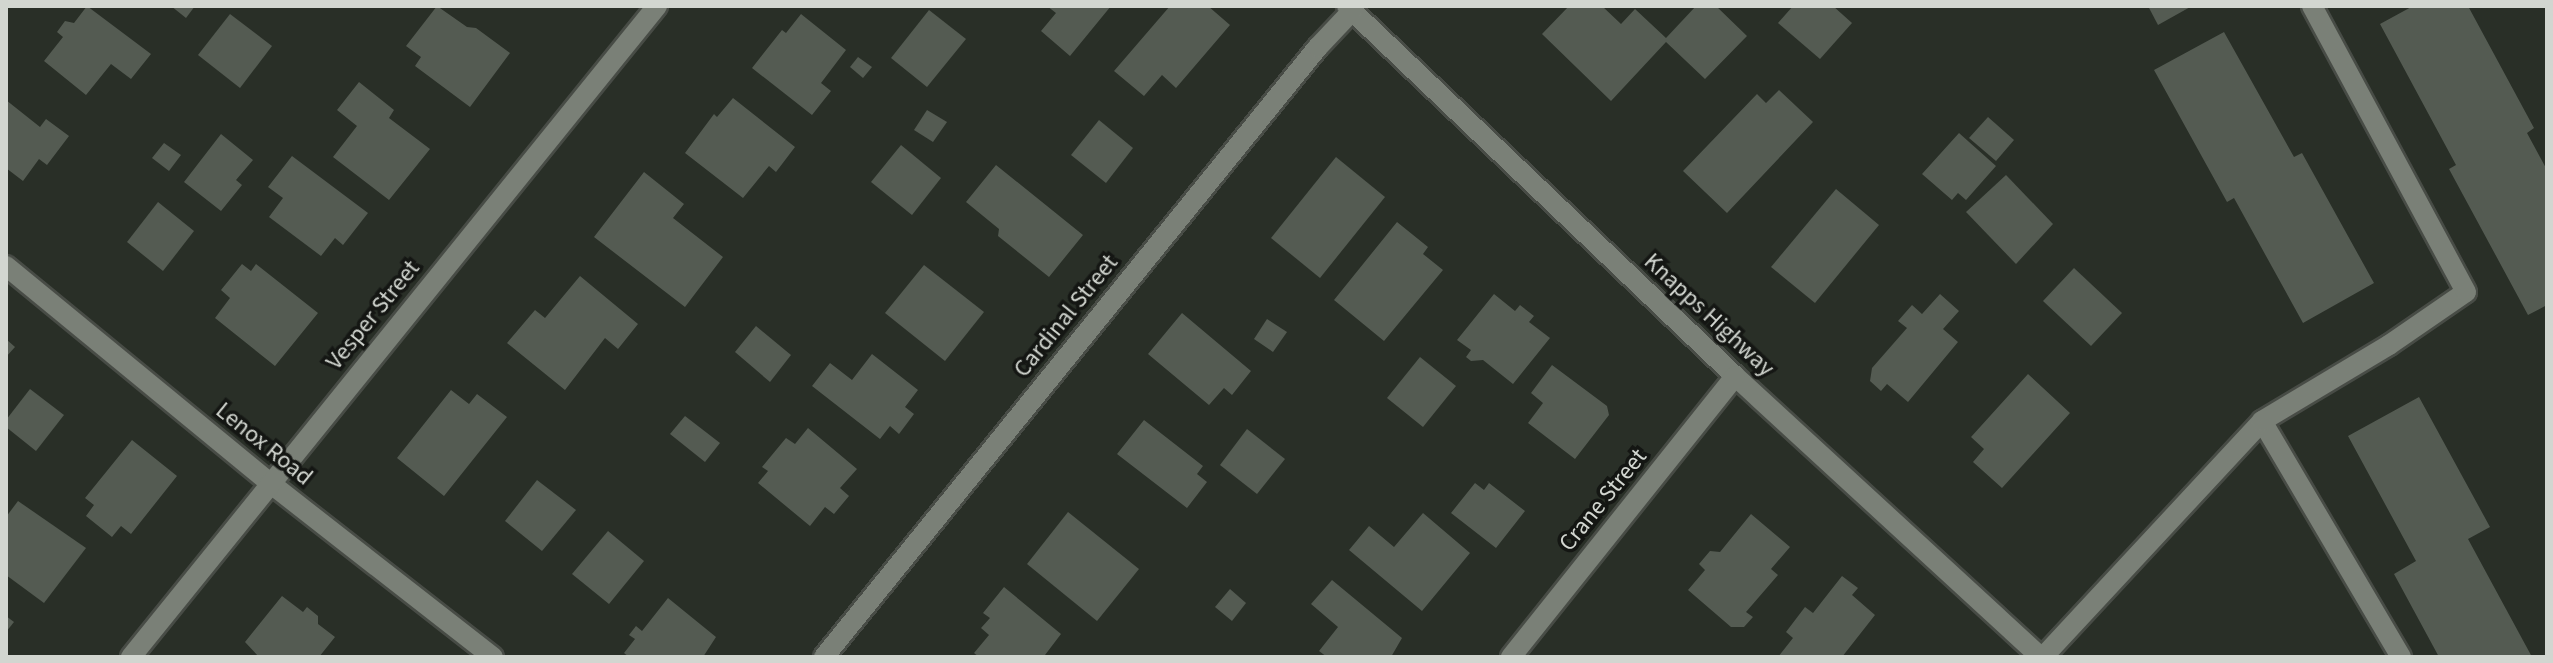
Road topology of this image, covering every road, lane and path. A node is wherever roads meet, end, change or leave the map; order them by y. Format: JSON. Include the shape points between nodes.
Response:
{"nodes":[{"id":1,"x":657,"y":6,"type":"edge"},
{"id":2,"x":2312,"y":6,"type":"edge"},
{"id":3,"x":1350,"y":8,"type":"edge"},
{"id":4,"x":6,"y":266,"type":"edge"},
{"id":5,"x":1735,"y":376,"type":"junction"},
{"id":6,"x":2262,"y":421,"type":"junction"},
{"id":7,"x":270,"y":483,"type":"junction"},
{"id":8,"x":131,"y":657,"type":"edge"},
{"id":9,"x":493,"y":657,"type":"edge"},
{"id":10,"x":824,"y":657,"type":"edge"},
{"id":11,"x":1511,"y":657,"type":"edge"},
{"id":12,"x":2042,"y":657,"type":"edge"},
{"id":13,"x":2401,"y":657,"type":"edge"}],
"edges":[{"from":1,"to":7,"type":"street","name":"Vesper Street"},
{"from":2,"to":6,"type":"street","via":[[2466,292]]},
{"from":3,"to":5,"type":"street","name":"Knapps Highway"},
{"from":3,"to":10,"type":"street","name":"Cardinal Street"},
{"from":4,"to":7,"type":"street","name":"Lenox Road"},
{"from":5,"to":11,"type":"street","name":"Crane Street"},
{"from":5,"to":12,"type":"street","name":"Knapps Highway"},
{"from":6,"to":12,"type":"street"},
{"from":6,"to":13,"type":"street"},
{"from":7,"to":8,"type":"street","name":"Vesper Street"},
{"from":7,"to":9,"type":"street","name":"Lenox Road"}]}
